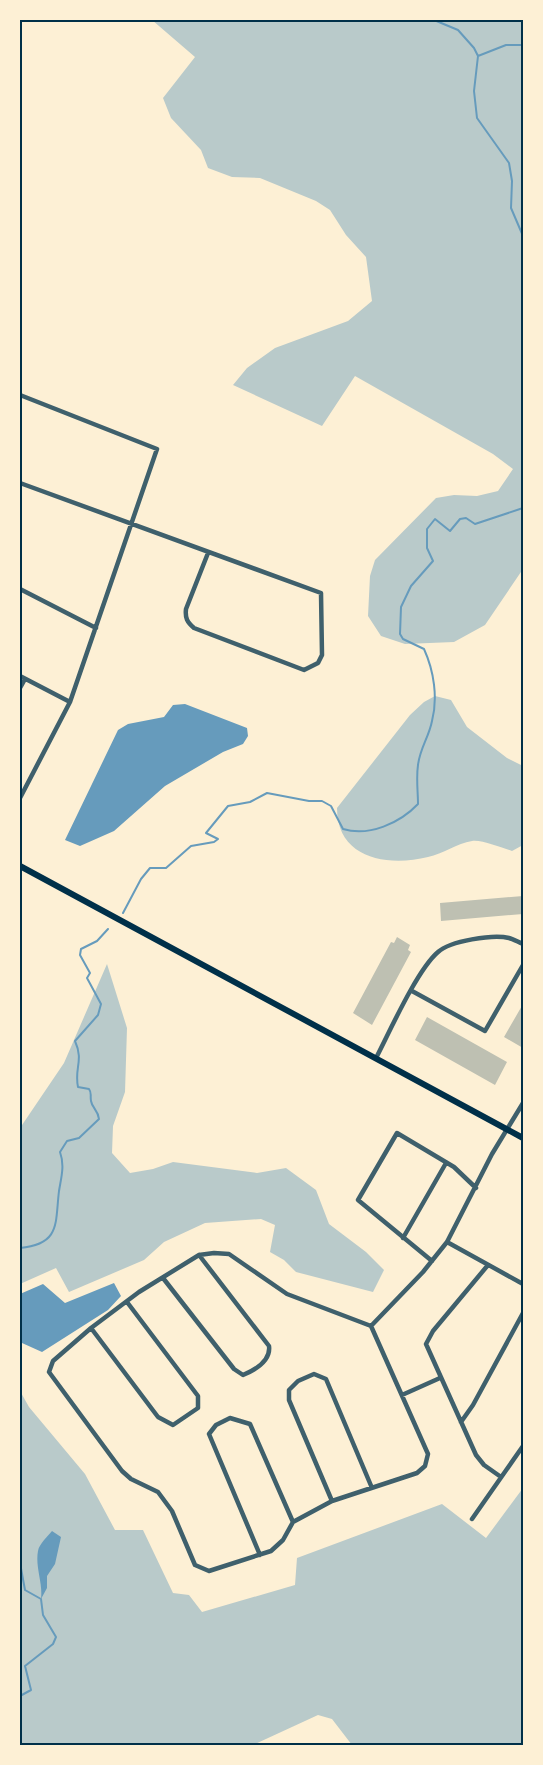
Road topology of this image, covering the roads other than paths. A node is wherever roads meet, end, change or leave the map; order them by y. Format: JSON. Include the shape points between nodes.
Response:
{"nodes":[{"id":1,"x":20,"y":395,"type":"edge"},
{"id":2,"x":20,"y":483,"type":"edge"},
{"id":3,"x":130,"y":525,"type":"junction"},
{"id":4,"x":208,"y":552,"type":"junction"},
{"id":5,"x":20,"y":589,"type":"edge"},
{"id":6,"x":96,"y":628,"type":"junction"},
{"id":7,"x":20,"y":676,"type":"edge"},
{"id":8,"x":25,"y":679,"type":"junction"},
{"id":9,"x":20,"y":688,"type":"edge"},
{"id":10,"x":70,"y":702,"type":"junction"},
{"id":11,"x":20,"y":798,"type":"edge"},
{"id":12,"x":20,"y":866,"type":"edge"},
{"id":13,"x":523,"y":944,"type":"edge"},
{"id":14,"x":523,"y":965,"type":"edge"},
{"id":15,"x":412,"y":991,"type":"junction"},
{"id":16,"x":376,"y":1058,"type":"junction"},
{"id":17,"x":523,"y":1103,"type":"edge"},
{"id":18,"x":508,"y":1130,"type":"junction"},
{"id":19,"x":523,"y":1138,"type":"edge"},
{"id":20,"x":446,"y":1162,"type":"junction"},
{"id":21,"x":476,"y":1188,"type":"junction"},
{"id":22,"x":403,"y":1238,"type":"junction"},
{"id":23,"x":447,"y":1242,"type":"junction"},
{"id":24,"x":199,"y":1255,"type":"junction"},
{"id":25,"x":432,"y":1261,"type":"junction"},
{"id":26,"x":488,"y":1265,"type":"junction"},
{"id":27,"x":163,"y":1278,"type":"junction"},
{"id":28,"x":523,"y":1284,"type":"edge"},
{"id":29,"x":127,"y":1302,"type":"junction"},
{"id":30,"x":523,"y":1313,"type":"edge"},
{"id":31,"x":371,"y":1326,"type":"junction"},
{"id":32,"x":91,"y":1328,"type":"junction"},
{"id":33,"x":440,"y":1378,"type":"junction"},
{"id":34,"x":402,"y":1395,"type":"junction"},
{"id":35,"x":460,"y":1422,"type":"junction"},
{"id":36,"x":523,"y":1446,"type":"edge"},
{"id":37,"x":501,"y":1477,"type":"junction"},
{"id":38,"x":372,"y":1488,"type":"junction"},
{"id":39,"x":332,"y":1501,"type":"junction"},
{"id":40,"x":472,"y":1519,"type":"dead end"},
{"id":41,"x":293,"y":1522,"type":"junction"},
{"id":42,"x":260,"y":1555,"type":"junction"}],
"edges":[{"from":1,"to":3,"type":"street","via":[[157,449]]},
{"from":2,"to":3,"type":"street"},
{"from":3,"to":4,"type":"street"},
{"from":3,"to":6,"type":"street"},
{"from":4,"to":4,"type":"street","via":[[186,609],[188,623],[304,670],[318,663],[322,655],[321,593]]},
{"from":5,"to":6,"type":"street"},
{"from":6,"to":10,"type":"street"},
{"from":7,"to":8,"type":"street"},
{"from":8,"to":9,"type":"street"},
{"from":8,"to":10,"type":"street"},
{"from":10,"to":11,"type":"street"},
{"from":12,"to":16,"type":"main road"},
{"from":13,"to":15,"type":"street","via":[[508,938],[492,937],[439,950]]},
{"from":14,"to":15,"type":"street","via":[[485,1031]]},
{"from":15,"to":16,"type":"street"},
{"from":16,"to":18,"type":"main road"},
{"from":17,"to":18,"type":"street"},
{"from":18,"to":19,"type":"main road"},
{"from":18,"to":21,"type":"street"},
{"from":20,"to":21,"type":"street"},
{"from":20,"to":22,"type":"street"},
{"from":20,"to":22,"type":"street","via":[[397,1134],[358,1200]]},
{"from":21,"to":23,"type":"street"},
{"from":22,"to":25,"type":"street"},
{"from":23,"to":25,"type":"street"},
{"from":23,"to":26,"type":"street"},
{"from":24,"to":27,"type":"street"},
{"from":24,"to":27,"type":"street","via":[[269,1346],[270,1353],[265,1361],[249,1372],[243,1375],[234,1370]]},
{"from":24,"to":31,"type":"street","via":[[229,1254],[287,1294]]},
{"from":25,"to":31,"type":"street"},
{"from":26,"to":28,"type":"street"},
{"from":26,"to":33,"type":"street","via":[[427,1340],[426,1348]]},
{"from":27,"to":29,"type":"street"},
{"from":29,"to":32,"type":"street"},
{"from":29,"to":32,"type":"street","via":[[198,1396],[198,1408],[173,1425],[158,1416]]},
{"from":30,"to":35,"type":"street","via":[[473,1406]]},
{"from":31,"to":34,"type":"street"},
{"from":32,"to":42,"type":"street","via":[[53,1361],[49,1372],[90,1428],[131,1479],[158,1492],[172,1511],[196,1565],[209,1571]]},
{"from":33,"to":34,"type":"street"},
{"from":33,"to":35,"type":"street"},
{"from":34,"to":38,"type":"street","via":[[428,1454],[425,1466],[417,1473]]},
{"from":35,"to":37,"type":"street","via":[[479,1460]]},
{"from":36,"to":37,"type":"street"},
{"from":37,"to":40,"type":"street"},
{"from":38,"to":39,"type":"street"},
{"from":38,"to":39,"type":"street","via":[[326,1380],[314,1374],[298,1381],[289,1390],[289,1400]]},
{"from":39,"to":41,"type":"street"},
{"from":41,"to":42,"type":"street","via":[[283,1540],[271,1551]]},
{"from":41,"to":42,"type":"street","via":[[250,1424],[230,1418],[216,1425],[209,1434]]}]}
